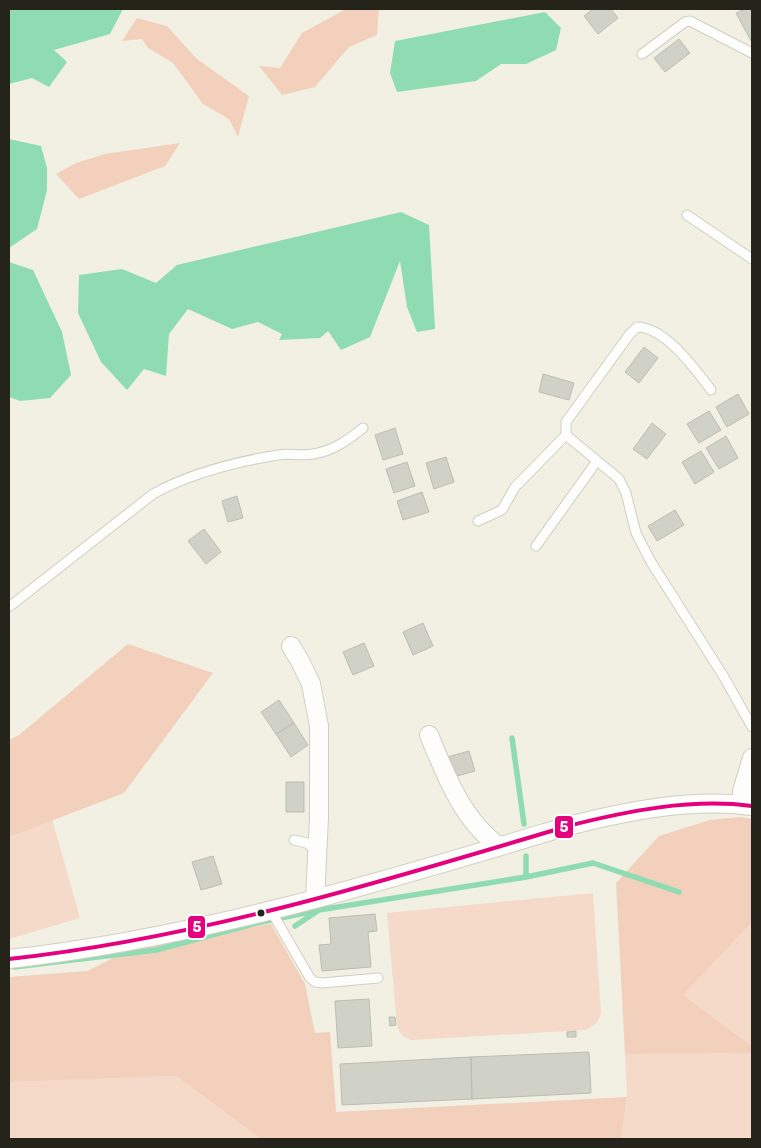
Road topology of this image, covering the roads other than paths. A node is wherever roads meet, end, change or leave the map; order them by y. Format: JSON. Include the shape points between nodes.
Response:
{"nodes":[{"id":1,"x":752,"y":53,"type":"edge"},
{"id":2,"x":642,"y":54,"type":"dead end"},
{"id":3,"x":687,"y":215,"type":"dead end"},
{"id":4,"x":752,"y":259,"type":"edge"},
{"id":5,"x":711,"y":390,"type":"dead end"},
{"id":6,"x":363,"y":428,"type":"dead end"},
{"id":7,"x":566,"y":435,"type":"junction"},
{"id":8,"x":597,"y":461,"type":"junction"},
{"id":9,"x":478,"y":521,"type":"dead end"},
{"id":10,"x":536,"y":546,"type":"dead end"},
{"id":11,"x":9,"y":607,"type":"edge"},
{"id":12,"x":290,"y":646,"type":"dead end"},
{"id":13,"x":752,"y":727,"type":"edge"},
{"id":14,"x":429,"y":735,"type":"dead end"},
{"id":15,"x":752,"y":758,"type":"edge"},
{"id":16,"x":747,"y":805,"type":"edge"},
{"id":17,"x":294,"y":840,"type":"dead end"},
{"id":18,"x":499,"y":846,"type":"junction"},
{"id":19,"x":318,"y":854,"type":"junction"},
{"id":20,"x":315,"y":899,"type":"junction"},
{"id":21,"x":271,"y":911,"type":"junction"},
{"id":22,"x":9,"y":959,"type":"edge"},
{"id":23,"x":378,"y":978,"type":"dead end"}],
"edges":[{"from":1,"to":2,"type":"lane","via":[[690,21]]},
{"from":3,"to":4,"type":"lane"},
{"from":5,"to":7,"type":"lane","via":[[687,360],[660,335],[645,327],[637,327],[570,415],[566,422]]},
{"from":6,"to":11,"type":"lane","via":[[335,449],[312,455],[280,455],[221,466],[166,487]]},
{"from":7,"to":8,"type":"lane"},
{"from":7,"to":9,"type":"lane","via":[[515,487],[502,510]]},
{"from":8,"to":10,"type":"lane"},
{"from":8,"to":13,"type":"lane","via":[[619,479],[626,492],[636,533],[651,562],[724,676]]},
{"from":12,"to":19,"type":"street","via":[[311,684],[319,726]]},
{"from":14,"to":18,"type":"street","via":[[444,772],[467,813]]},
{"from":15,"to":16,"type":"street","via":[[742,791]]},
{"from":16,"to":18,"type":"street","via":[[692,805],[610,815]]},
{"from":17,"to":19,"type":"lane","via":[[307,843]]},
{"from":18,"to":20,"type":"street"},
{"from":19,"to":20,"type":"street"},
{"from":20,"to":21,"type":"street"},
{"from":21,"to":22,"type":"street","via":[[115,944]]},
{"from":21,"to":23,"type":"lane","via":[[315,982]]}]}
